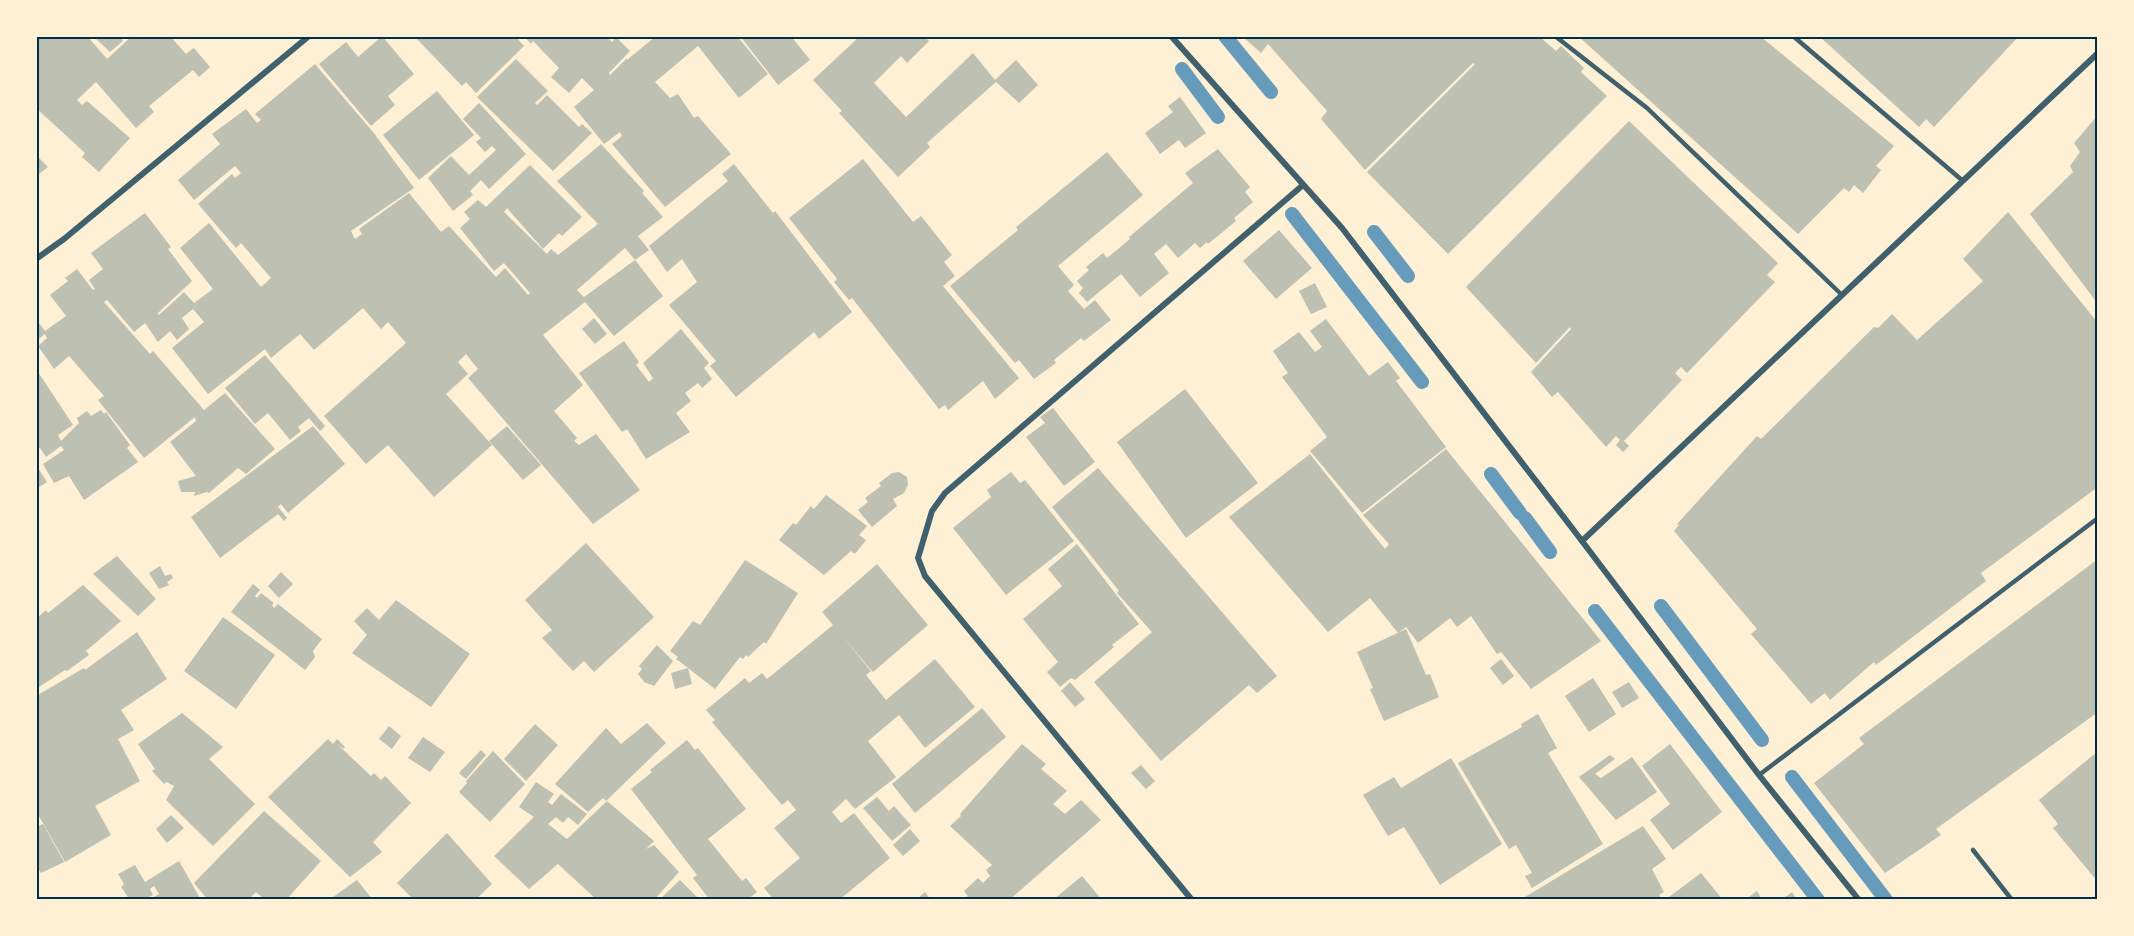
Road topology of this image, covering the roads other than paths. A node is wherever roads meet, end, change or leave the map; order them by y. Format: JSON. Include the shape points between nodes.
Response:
{"nodes":[{"id":1,"x":309,"y":36,"type":"edge"},
{"id":2,"x":1171,"y":36,"type":"edge"},
{"id":3,"x":1555,"y":36,"type":"edge"},
{"id":4,"x":1793,"y":36,"type":"edge"},
{"id":5,"x":2098,"y":53,"type":"edge"},
{"id":6,"x":1963,"y":181,"type":"junction"},
{"id":7,"x":1303,"y":185,"type":"junction"},
{"id":8,"x":36,"y":259,"type":"edge"},
{"id":9,"x":1842,"y":295,"type":"junction"},
{"id":10,"x":2098,"y":518,"type":"edge"},
{"id":11,"x":1582,"y":541,"type":"junction"},
{"id":12,"x":1759,"y":776,"type":"junction"},
{"id":13,"x":1973,"y":850,"type":"dead end"},
{"id":14,"x":1192,"y":900,"type":"edge"},
{"id":15,"x":1859,"y":900,"type":"edge"},
{"id":16,"x":2012,"y":900,"type":"edge"}],
"edges":[{"from":1,"to":8,"type":"street"},
{"from":2,"to":7,"type":"street"},
{"from":3,"to":9,"type":"lane","via":[[1647,108]]},
{"from":4,"to":6,"type":"lane"},
{"from":5,"to":6,"type":"street"},
{"from":6,"to":9,"type":"street"},
{"from":7,"to":11,"type":"street","via":[[1342,228]]},
{"from":7,"to":14,"type":"street","via":[[945,493],[932,511],[918,558],[925,576]]},
{"from":9,"to":11,"type":"street"},
{"from":10,"to":12,"type":"lane"},
{"from":11,"to":12,"type":"street"},
{"from":12,"to":15,"type":"street"},
{"from":13,"to":16,"type":"lane"}]}
